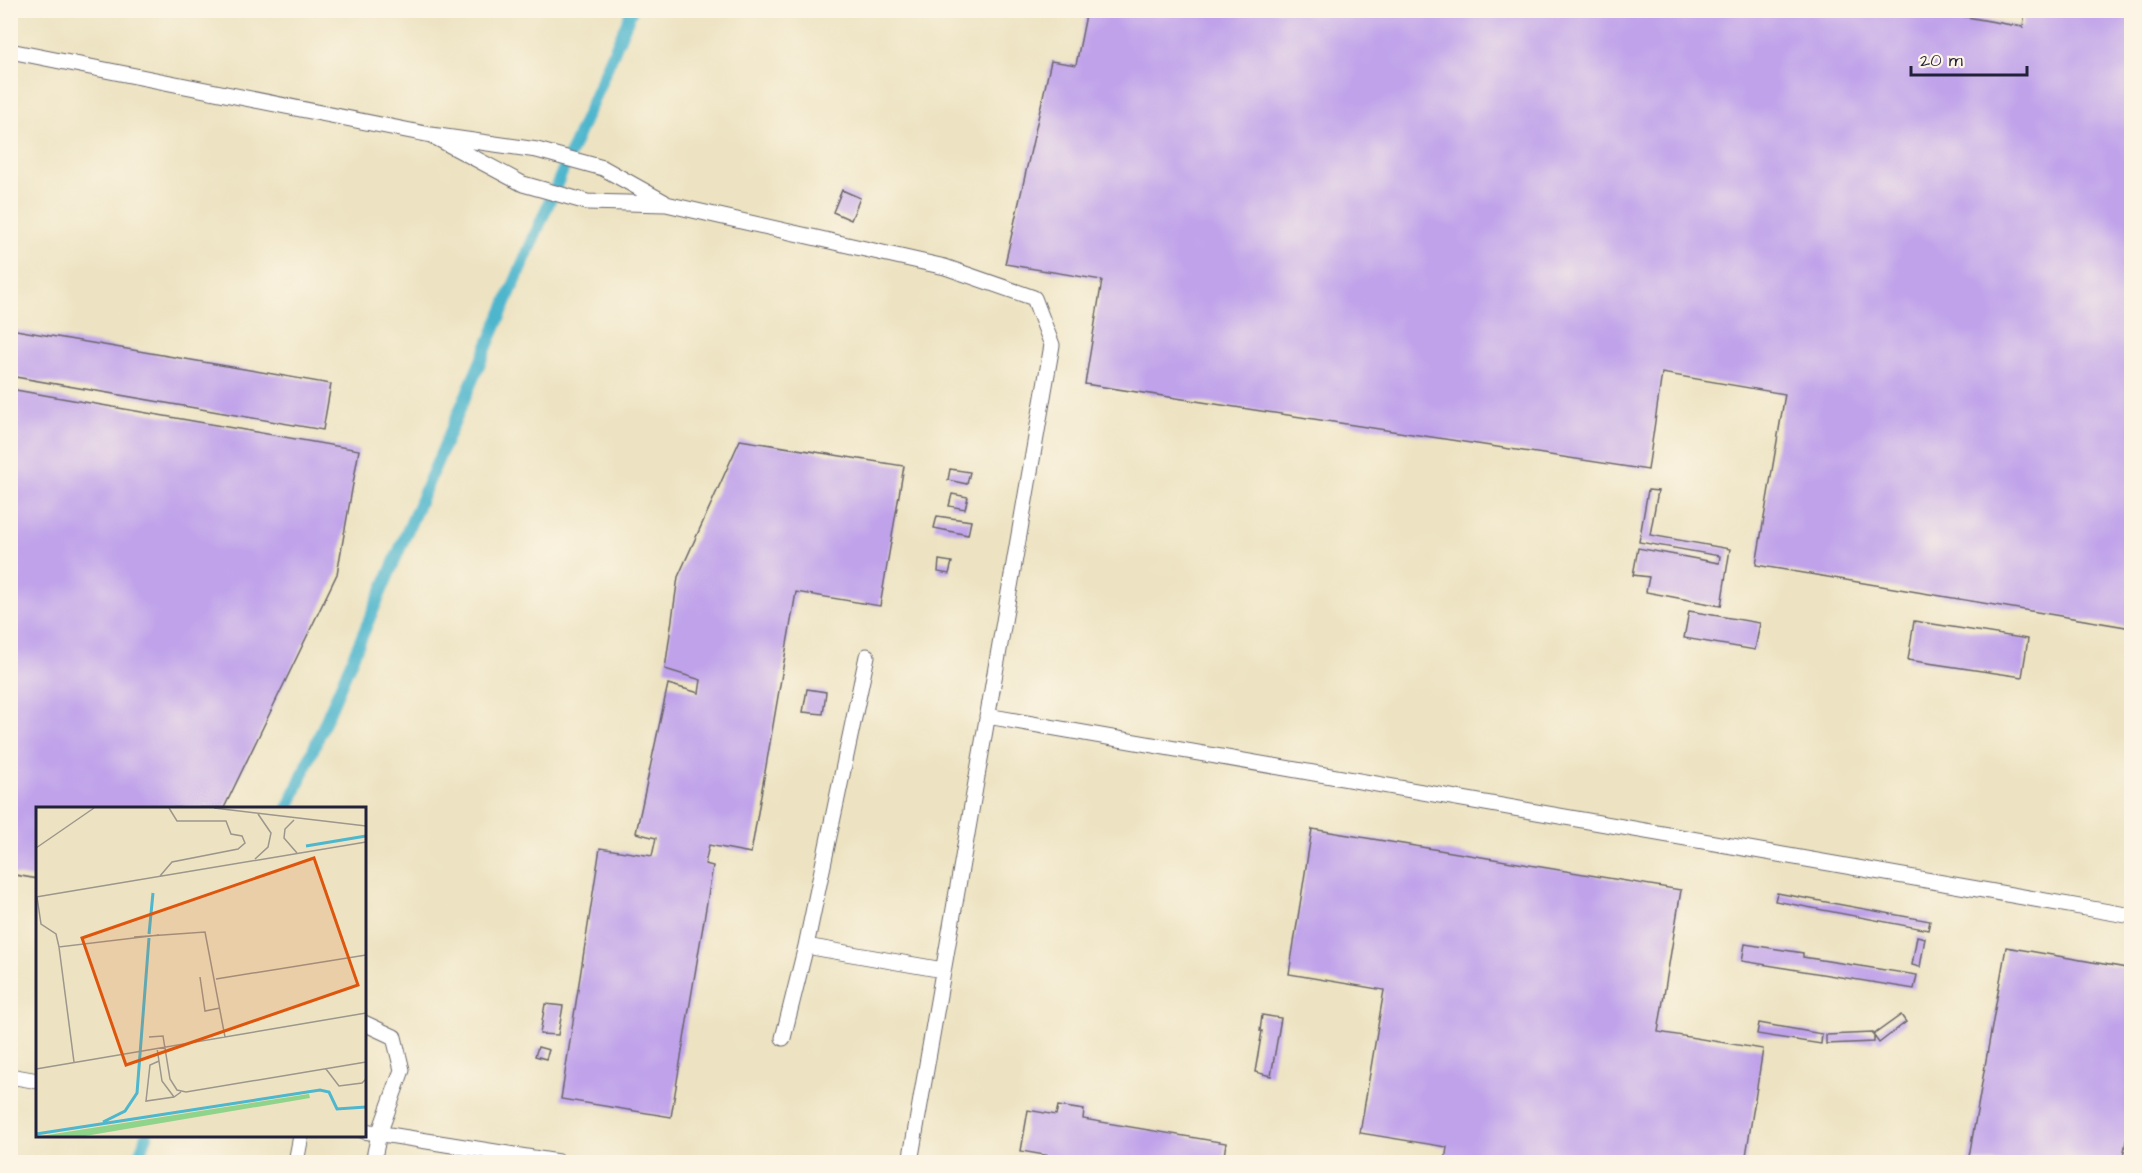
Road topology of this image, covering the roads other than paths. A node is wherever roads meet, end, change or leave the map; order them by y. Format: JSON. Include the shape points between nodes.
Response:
{"nodes":[{"id":1,"x":10,"y":51,"type":"edge"},
{"id":2,"x":431,"y":135,"type":"junction"},
{"id":3,"x":666,"y":204,"type":"junction"},
{"id":4,"x":867,"y":656,"type":"dead end"},
{"id":5,"x":987,"y":716,"type":"junction"},
{"id":6,"x":2132,"y":916,"type":"edge"},
{"id":7,"x":806,"y":946,"type":"junction"},
{"id":8,"x":943,"y":970,"type":"junction"},
{"id":9,"x":366,"y":1024,"type":"edge"},
{"id":10,"x":783,"y":1038,"type":"dead end"},
{"id":11,"x":10,"y":1076,"type":"edge"},
{"id":12,"x":36,"y":1081,"type":"edge"},
{"id":13,"x":372,"y":1132,"type":"edge"},
{"id":14,"x":301,"y":1137,"type":"edge"},
{"id":15,"x":296,"y":1162,"type":"edge"},
{"id":16,"x":373,"y":1162,"type":"edge"},
{"id":17,"x":558,"y":1162,"type":"edge"},
{"id":18,"x":910,"y":1162,"type":"edge"}],
"edges":[{"from":1,"to":2,"type":"lane"},
{"from":2,"to":3,"type":"lane","via":[[537,150],[603,168]]},
{"from":2,"to":3,"type":"lane","via":[[523,184],[587,202]]},
{"from":3,"to":5,"type":"lane","via":[[945,267],[1034,298],[1052,345]]},
{"from":4,"to":7,"type":"lane"},
{"from":5,"to":6,"type":"lane"},
{"from":5,"to":8,"type":"lane"},
{"from":7,"to":8,"type":"lane"},
{"from":7,"to":10,"type":"lane"},
{"from":8,"to":18,"type":"lane"},
{"from":9,"to":13,"type":"lane","via":[[394,1037],[402,1070]]},
{"from":11,"to":12,"type":"lane"},
{"from":13,"to":16,"type":"lane"},
{"from":13,"to":17,"type":"lane"},
{"from":14,"to":15,"type":"lane"}]}
